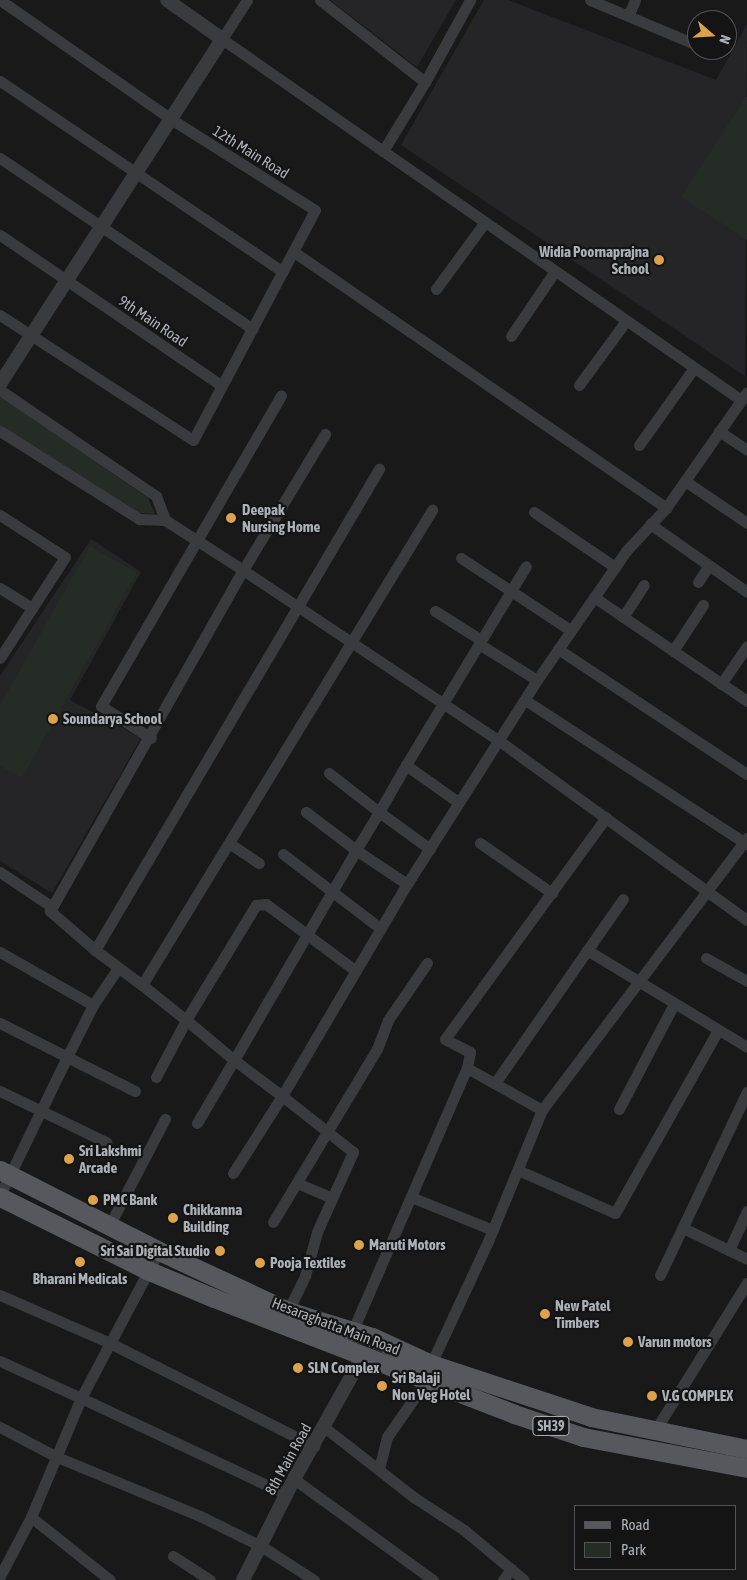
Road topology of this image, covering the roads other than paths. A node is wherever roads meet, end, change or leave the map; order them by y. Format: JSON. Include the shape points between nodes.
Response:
{"nodes":[{"id":1,"x":0,"y":0,"type":"edge"},
{"id":2,"x":167,"y":0,"type":"edge"},
{"id":3,"x":247,"y":0,"type":"edge"},
{"id":4,"x":320,"y":0,"type":"edge"},
{"id":5,"x":470,"y":0,"type":"edge"},
{"id":6,"x":590,"y":0,"type":"edge"},
{"id":7,"x":635,"y":0,"type":"edge"},
{"id":8,"x":628,"y":16,"type":"junction"},
{"id":9,"x":222,"y":39,"type":"junction"},
{"id":10,"x":687,"y":41,"type":"edge"},
{"id":11,"x":0,"y":81,"type":"edge"},
{"id":12,"x":425,"y":82,"type":"junction"},
{"id":13,"x":171,"y":119,"type":"junction"},
{"id":14,"x":383,"y":151,"type":"junction"},
{"id":15,"x":0,"y":158,"type":"edge"},
{"id":16,"x":137,"y":171,"type":"junction"},
{"id":17,"x":485,"y":222,"type":"junction"},
{"id":18,"x":102,"y":226,"type":"junction"},
{"id":19,"x":0,"y":235,"type":"edge"},
{"id":20,"x":294,"y":252,"type":"junction"},
{"id":21,"x":555,"y":271,"type":"junction"},
{"id":22,"x":283,"y":272,"type":"junction"},
{"id":23,"x":67,"y":280,"type":"junction"},
{"id":24,"x":436,"y":289,"type":"dead end"},
{"id":25,"x":0,"y":315,"type":"edge"},
{"id":26,"x":626,"y":320,"type":"junction"},
{"id":27,"x":253,"y":329,"type":"junction"},
{"id":28,"x":511,"y":336,"type":"dead end"},
{"id":29,"x":30,"y":337,"type":"junction"},
{"id":30,"x":694,"y":368,"type":"junction"},
{"id":31,"x":0,"y":384,"type":"edge"},
{"id":32,"x":580,"y":385,"type":"dead end"},
{"id":33,"x":222,"y":386,"type":"junction"},
{"id":34,"x":0,"y":390,"type":"edge"},
{"id":35,"x":281,"y":395,"type":"dead end"},
{"id":36,"x":744,"y":396,"type":"edge"},
{"id":37,"x":0,"y":431,"type":"edge"},
{"id":38,"x":719,"y":431,"type":"junction"},
{"id":39,"x":325,"y":434,"type":"dead end"},
{"id":40,"x":639,"y":445,"type":"dead end"},
{"id":41,"x":747,"y":450,"type":"edge"},
{"id":42,"x":379,"y":469,"type":"dead end"},
{"id":43,"x":685,"y":481,"type":"junction"},
{"id":44,"x":666,"y":508,"type":"junction"},
{"id":45,"x":432,"y":510,"type":"dead end"},
{"id":46,"x":534,"y":512,"type":"dead end"},
{"id":47,"x":0,"y":516,"type":"edge"},
{"id":48,"x":165,"y":520,"type":"junction"},
{"id":49,"x":747,"y":523,"type":"edge"},
{"id":50,"x":650,"y":524,"type":"junction"},
{"id":51,"x":198,"y":541,"type":"junction"},
{"id":52,"x":461,"y":558,"type":"dead end"},
{"id":53,"x":526,"y":566,"type":"dead end"},
{"id":54,"x":615,"y":566,"type":"junction"},
{"id":55,"x":709,"y":566,"type":"junction"},
{"id":56,"x":243,"y":570,"type":"junction"},
{"id":57,"x":698,"y":582,"type":"dead end"},
{"id":58,"x":644,"y":585,"type":"dead end"},
{"id":59,"x":0,"y":588,"type":"edge"},
{"id":60,"x":511,"y":591,"type":"junction"},
{"id":61,"x":747,"y":592,"type":"edge"},
{"id":62,"x":594,"y":597,"type":"junction"},
{"id":63,"x":703,"y":605,"type":"dead end"},
{"id":64,"x":297,"y":606,"type":"junction"},
{"id":65,"x":32,"y":608,"type":"junction"},
{"id":66,"x":435,"y":611,"type":"dead end"},
{"id":67,"x":623,"y":617,"type":"junction"},
{"id":68,"x":570,"y":630,"type":"junction"},
{"id":69,"x":353,"y":642,"type":"junction"},
{"id":70,"x":480,"y":642,"type":"junction"},
{"id":71,"x":747,"y":646,"type":"edge"},
{"id":72,"x":558,"y":649,"type":"junction"},
{"id":73,"x":673,"y":651,"type":"junction"},
{"id":74,"x":0,"y":658,"type":"edge"},
{"id":75,"x":537,"y":680,"type":"junction"},
{"id":76,"x":721,"y":684,"type":"junction"},
{"id":77,"x":525,"y":700,"type":"junction"},
{"id":78,"x":747,"y":701,"type":"edge"},
{"id":79,"x":444,"y":703,"type":"junction"},
{"id":80,"x":150,"y":738,"type":"junction"},
{"id":81,"x":498,"y":740,"type":"junction"},
{"id":82,"x":406,"y":765,"type":"junction"},
{"id":83,"x":329,"y":773,"type":"dead end"},
{"id":84,"x":747,"y":774,"type":"edge"},
{"id":85,"x":458,"y":802,"type":"junction"},
{"id":86,"x":306,"y":812,"type":"dead end"},
{"id":87,"x":379,"y":812,"type":"junction"},
{"id":88,"x":606,"y":817,"type":"junction"},
{"id":89,"x":746,"y":841,"type":"edge"},
{"id":90,"x":229,"y":843,"type":"junction"},
{"id":91,"x":480,"y":843,"type":"dead end"},
{"id":92,"x":430,"y":849,"type":"junction"},
{"id":93,"x":356,"y":850,"type":"junction"},
{"id":94,"x":283,"y":854,"type":"dead end"},
{"id":95,"x":259,"y":863,"type":"dead end"},
{"id":96,"x":0,"y":872,"type":"edge"},
{"id":97,"x":408,"y":884,"type":"junction"},
{"id":98,"x":707,"y":889,"type":"junction"},
{"id":99,"x":332,"y":891,"type":"junction"},
{"id":100,"x":552,"y":893,"type":"junction"},
{"id":101,"x":622,"y":898,"type":"dead end"},
{"id":102,"x":52,"y":907,"type":"junction"},
{"id":103,"x":747,"y":920,"type":"edge"},
{"id":104,"x":381,"y":929,"type":"junction"},
{"id":105,"x":306,"y":934,"type":"junction"},
{"id":106,"x":95,"y":950,"type":"junction"},
{"id":107,"x":587,"y":950,"type":"junction"},
{"id":108,"x":0,"y":952,"type":"edge"},
{"id":109,"x":706,"y":958,"type":"dead end"},
{"id":110,"x":427,"y":963,"type":"dead end"},
{"id":111,"x":118,"y":968,"type":"junction"},
{"id":112,"x":356,"y":971,"type":"junction"},
{"id":113,"x":747,"y":981,"type":"edge"},
{"id":114,"x":637,"y":982,"type":"junction"},
{"id":115,"x":142,"y":985,"type":"junction"},
{"id":116,"x":674,"y":1004,"type":"junction"},
{"id":117,"x":93,"y":1005,"type":"junction"},
{"id":118,"x":186,"y":1020,"type":"junction"},
{"id":119,"x":0,"y":1023,"type":"edge"},
{"id":120,"x":718,"y":1030,"type":"junction"},
{"id":121,"x":747,"y":1047,"type":"edge"},
{"id":122,"x":67,"y":1057,"type":"junction"},
{"id":123,"x":234,"y":1060,"type":"junction"},
{"id":124,"x":467,"y":1068,"type":"junction"},
{"id":125,"x":156,"y":1077,"type":"dead end"},
{"id":126,"x":495,"y":1083,"type":"junction"},
{"id":127,"x":0,"y":1091,"type":"edge"},
{"id":128,"x":135,"y":1091,"type":"dead end"},
{"id":129,"x":747,"y":1092,"type":"edge"},
{"id":130,"x":282,"y":1096,"type":"junction"},
{"id":131,"x":619,"y":1109,"type":"dead end"},
{"id":132,"x":542,"y":1110,"type":"junction"},
{"id":133,"x":40,"y":1111,"type":"junction"},
{"id":134,"x":165,"y":1119,"type":"dead end"},
{"id":135,"x":196,"y":1123,"type":"dead end"},
{"id":136,"x":329,"y":1132,"type":"junction"},
{"id":137,"x":106,"y":1142,"type":"dead end"},
{"id":138,"x":518,"y":1170,"type":"junction"},
{"id":139,"x":4,"y":1172,"type":"edge"},
{"id":140,"x":233,"y":1173,"type":"dead end"},
{"id":141,"x":298,"y":1183,"type":"junction"},
{"id":142,"x":0,"y":1196,"type":"edge"},
{"id":143,"x":411,"y":1197,"type":"junction"},
{"id":144,"x":332,"y":1198,"type":"junction"},
{"id":145,"x":747,"y":1210,"type":"edge"},
{"id":146,"x":273,"y":1222,"type":"dead end"},
{"id":147,"x":109,"y":1226,"type":"junction"},
{"id":148,"x":683,"y":1228,"type":"junction"},
{"id":149,"x":493,"y":1230,"type":"junction"},
{"id":150,"x":729,"y":1250,"type":"junction"},
{"id":151,"x":159,"y":1252,"type":"junction"},
{"id":152,"x":747,"y":1259,"type":"edge"},
{"id":153,"x":148,"y":1270,"type":"junction"},
{"id":154,"x":660,"y":1275,"type":"dead end"},
{"id":155,"x":747,"y":1283,"type":"edge"},
{"id":156,"x":0,"y":1295,"type":"edge"},
{"id":157,"x":288,"y":1311,"type":"junction"},
{"id":158,"x":352,"y":1332,"type":"junction"},
{"id":159,"x":110,"y":1343,"type":"junction"},
{"id":160,"x":364,"y":1354,"type":"junction"},
{"id":161,"x":0,"y":1361,"type":"edge"},
{"id":162,"x":429,"y":1372,"type":"junction"},
{"id":163,"x":81,"y":1398,"type":"junction"},
{"id":164,"x":324,"y":1427,"type":"junction"},
{"id":165,"x":656,"y":1430,"type":"junction"},
{"id":166,"x":2,"y":1431,"type":"edge"},
{"id":167,"x":314,"y":1446,"type":"junction"},
{"id":168,"x":747,"y":1448,"type":"edge"},
{"id":169,"x":57,"y":1457,"type":"junction"},
{"id":170,"x":747,"y":1468,"type":"edge"},
{"id":171,"x":379,"y":1469,"type":"junction"},
{"id":172,"x":294,"y":1479,"type":"junction"},
{"id":173,"x":286,"y":1494,"type":"junction"},
{"id":174,"x":31,"y":1517,"type":"junction"},
{"id":175,"x":261,"y":1546,"type":"junction"},
{"id":176,"x":173,"y":1556,"type":"dead end"},
{"id":177,"x":511,"y":1569,"type":"junction"},
{"id":178,"x":4,"y":1576,"type":"edge"},
{"id":179,"x":110,"y":1580,"type":"edge"},
{"id":180,"x":210,"y":1580,"type":"edge"},
{"id":181,"x":243,"y":1580,"type":"edge"},
{"id":182,"x":314,"y":1580,"type":"edge"},
{"id":183,"x":432,"y":1580,"type":"edge"},
{"id":184,"x":503,"y":1580,"type":"edge"},
{"id":185,"x":524,"y":1580,"type":"edge"}],
"edges":[{"from":1,"to":13,"type":"street","name":"12th Main Road"},
{"from":2,"to":9,"type":"street"},
{"from":3,"to":9,"type":"street"},
{"from":4,"to":12,"type":"street"},
{"from":5,"to":12,"type":"street"},
{"from":6,"to":8,"type":"street"},
{"from":7,"to":8,"type":"street"},
{"from":8,"to":10,"type":"street"},
{"from":9,"to":13,"type":"street"},
{"from":9,"to":14,"type":"street"},
{"from":11,"to":16,"type":"street"},
{"from":12,"to":14,"type":"street"},
{"from":13,"to":16,"type":"street"},
{"from":13,"to":20,"type":"street","name":"12th Main Road","via":[[315,210]]},
{"from":14,"to":17,"type":"street"},
{"from":15,"to":18,"type":"street"},
{"from":16,"to":18,"type":"street"},
{"from":16,"to":22,"type":"street"},
{"from":17,"to":21,"type":"street"},
{"from":17,"to":24,"type":"street"},
{"from":18,"to":23,"type":"street"},
{"from":18,"to":27,"type":"street"},
{"from":19,"to":23,"type":"street","name":"9th Main Road"},
{"from":20,"to":22,"type":"street"},
{"from":20,"to":44,"type":"street"},
{"from":21,"to":26,"type":"street"},
{"from":21,"to":28,"type":"street"},
{"from":22,"to":27,"type":"street"},
{"from":23,"to":29,"type":"street"},
{"from":23,"to":33,"type":"street","name":"9th Main Road"},
{"from":25,"to":29,"type":"street"},
{"from":26,"to":30,"type":"street"},
{"from":26,"to":32,"type":"street"},
{"from":27,"to":33,"type":"street"},
{"from":29,"to":31,"type":"street"},
{"from":29,"to":33,"type":"street","via":[[193,440]]},
{"from":30,"to":36,"type":"street"},
{"from":30,"to":40,"type":"street"},
{"from":34,"to":48,"type":"street","via":[[156,496]]},
{"from":35,"to":51,"type":"street"},
{"from":36,"to":38,"type":"street"},
{"from":37,"to":48,"type":"street","via":[[139,519]]},
{"from":38,"to":41,"type":"street"},
{"from":38,"to":43,"type":"street"},
{"from":39,"to":56,"type":"street"},
{"from":42,"to":64,"type":"street"},
{"from":43,"to":44,"type":"street"},
{"from":43,"to":49,"type":"street"},
{"from":44,"to":50,"type":"street"},
{"from":45,"to":69,"type":"street"},
{"from":46,"to":54,"type":"street"},
{"from":47,"to":65,"type":"street","via":[[65,557]]},
{"from":48,"to":51,"type":"street"},
{"from":50,"to":54,"type":"street"},
{"from":50,"to":55,"type":"street"},
{"from":51,"to":56,"type":"street"},
{"from":51,"to":80,"type":"street","via":[[101,706]]},
{"from":52,"to":60,"type":"street"},
{"from":53,"to":60,"type":"street"},
{"from":54,"to":62,"type":"street"},
{"from":55,"to":57,"type":"street"},
{"from":55,"to":61,"type":"street"},
{"from":56,"to":64,"type":"street"},
{"from":56,"to":80,"type":"street"},
{"from":58,"to":67,"type":"street"},
{"from":59,"to":65,"type":"street"},
{"from":60,"to":68,"type":"street"},
{"from":60,"to":70,"type":"street"},
{"from":62,"to":67,"type":"street"},
{"from":62,"to":68,"type":"street"},
{"from":63,"to":73,"type":"street"},
{"from":64,"to":69,"type":"street"},
{"from":64,"to":106,"type":"street"},
{"from":65,"to":74,"type":"street"},
{"from":66,"to":70,"type":"street"},
{"from":67,"to":73,"type":"street"},
{"from":68,"to":72,"type":"street"},
{"from":69,"to":79,"type":"street"},
{"from":69,"to":90,"type":"street"},
{"from":70,"to":75,"type":"street"},
{"from":70,"to":79,"type":"street"},
{"from":71,"to":76,"type":"street"},
{"from":72,"to":75,"type":"street"},
{"from":72,"to":84,"type":"street"},
{"from":73,"to":76,"type":"street"},
{"from":75,"to":77,"type":"street"},
{"from":76,"to":78,"type":"street"},
{"from":77,"to":81,"type":"street"},
{"from":77,"to":89,"type":"street"},
{"from":79,"to":81,"type":"street"},
{"from":79,"to":82,"type":"street"},
{"from":80,"to":102,"type":"street"},
{"from":81,"to":85,"type":"street"},
{"from":81,"to":88,"type":"street"},
{"from":82,"to":85,"type":"street"},
{"from":82,"to":87,"type":"street"},
{"from":83,"to":87,"type":"street"},
{"from":85,"to":92,"type":"street"},
{"from":86,"to":93,"type":"street"},
{"from":87,"to":92,"type":"street"},
{"from":87,"to":93,"type":"street"},
{"from":88,"to":98,"type":"street"},
{"from":88,"to":100,"type":"street"},
{"from":89,"to":98,"type":"street"},
{"from":90,"to":95,"type":"street"},
{"from":90,"to":115,"type":"street"},
{"from":91,"to":100,"type":"street"},
{"from":92,"to":97,"type":"street"},
{"from":93,"to":97,"type":"street"},
{"from":93,"to":99,"type":"street"},
{"from":94,"to":99,"type":"street"},
{"from":96,"to":102,"type":"street"},
{"from":97,"to":104,"type":"street"},
{"from":98,"to":103,"type":"street"},
{"from":98,"to":114,"type":"street"},
{"from":99,"to":104,"type":"street"},
{"from":99,"to":105,"type":"street"},
{"from":100,"to":124,"type":"street","via":[[445,1039],[470,1052]]},
{"from":101,"to":107,"type":"street"},
{"from":102,"to":106,"type":"street","via":[[50,911]]},
{"from":104,"to":112,"type":"street"},
{"from":105,"to":112,"type":"street"},
{"from":105,"to":118,"type":"street","via":[[266,904],[256,905]]},
{"from":105,"to":123,"type":"street"},
{"from":106,"to":111,"type":"street"},
{"from":107,"to":114,"type":"street"},
{"from":107,"to":126,"type":"street"},
{"from":108,"to":117,"type":"street"},
{"from":109,"to":113,"type":"street"},
{"from":110,"to":136,"type":"street","via":[[388,1020],[377,1049]]},
{"from":111,"to":115,"type":"street"},
{"from":111,"to":117,"type":"street"},
{"from":112,"to":130,"type":"street"},
{"from":114,"to":116,"type":"street"},
{"from":114,"to":132,"type":"street"},
{"from":115,"to":118,"type":"street"},
{"from":116,"to":120,"type":"street"},
{"from":116,"to":131,"type":"street"},
{"from":117,"to":122,"type":"street"},
{"from":118,"to":123,"type":"street"},
{"from":118,"to":125,"type":"street"},
{"from":119,"to":122,"type":"street"},
{"from":120,"to":121,"type":"street"},
{"from":120,"to":138,"type":"street","via":[[615,1213]]},
{"from":122,"to":128,"type":"street"},
{"from":122,"to":133,"type":"street"},
{"from":123,"to":130,"type":"street"},
{"from":123,"to":135,"type":"street"},
{"from":124,"to":126,"type":"street"},
{"from":124,"to":143,"type":"street"},
{"from":126,"to":132,"type":"street"},
{"from":127,"to":133,"type":"street"},
{"from":129,"to":148,"type":"street"},
{"from":130,"to":136,"type":"street"},
{"from":130,"to":140,"type":"street"},
{"from":132,"to":138,"type":"street"},
{"from":133,"to":137,"type":"street"},
{"from":133,"to":139,"type":"street"},
{"from":134,"to":147,"type":"street"},
{"from":136,"to":141,"type":"street"},
{"from":136,"to":144,"type":"street","via":[[353,1152]]},
{"from":138,"to":149,"type":"street"},
{"from":139,"to":142,"type":"street"},
{"from":139,"to":147,"type":"main road","name":"Hesaraghatta Main Road"},
{"from":141,"to":144,"type":"street"},
{"from":141,"to":146,"type":"street"},
{"from":142,"to":153,"type":"main road","name":"Hesaraghatta Main Road","number":"SH39"},
{"from":143,"to":149,"type":"street"},
{"from":143,"to":158,"type":"street"},
{"from":144,"to":157,"type":"street","via":[[317,1232],[306,1276]]},
{"from":145,"to":150,"type":"street"},
{"from":147,"to":151,"type":"main road","name":"Hesaraghatta Main Road"},
{"from":148,"to":150,"type":"street"},
{"from":148,"to":154,"type":"street"},
{"from":149,"to":162,"type":"street"},
{"from":150,"to":152,"type":"street"},
{"from":151,"to":153,"type":"street"},
{"from":151,"to":157,"type":"main road","name":"Hesaraghatta Main Road"},
{"from":153,"to":159,"type":"street"},
{"from":153,"to":160,"type":"main road","name":"Hesaraghatta Main Road","number":"SH39","via":[[277,1324]]},
{"from":155,"to":165,"type":"street"},
{"from":156,"to":159,"type":"street"},
{"from":157,"to":158,"type":"main road","name":"Hesaraghatta Main Road"},
{"from":158,"to":162,"type":"main road","name":"Hesaraghatta Main Road"},
{"from":159,"to":163,"type":"street"},
{"from":159,"to":167,"type":"street"},
{"from":160,"to":162,"type":"main road","name":"Hesaraghatta Main Road","number":"SH39"},
{"from":160,"to":164,"type":"street","name":"8th Main Road"},
{"from":161,"to":163,"type":"street"},
{"from":162,"to":165,"type":"main road","name":"Hesaraghatta Main Road","via":[[591,1418]]},
{"from":162,"to":170,"type":"main road","name":"Hesaraghatta Main Road","number":"SH39","via":[[583,1437]]},
{"from":162,"to":171,"type":"street","via":[[387,1438]]},
{"from":163,"to":169,"type":"street"},
{"from":163,"to":173,"type":"street"},
{"from":164,"to":167,"type":"street","name":"8th Main Road"},
{"from":164,"to":171,"type":"street"},
{"from":165,"to":168,"type":"main road","name":"Hesaraghatta Main Road"},
{"from":166,"to":169,"type":"street"},
{"from":167,"to":172,"type":"street","name":"8th Main Road"},
{"from":169,"to":174,"type":"street"},
{"from":169,"to":175,"type":"street","via":[[200,1516]]},
{"from":171,"to":177,"type":"street","via":[[464,1530]]},
{"from":172,"to":173,"type":"street","name":"8th Main Road"},
{"from":172,"to":183,"type":"street"},
{"from":173,"to":175,"type":"street","name":"8th Main Road"},
{"from":174,"to":178,"type":"street"},
{"from":174,"to":179,"type":"street"},
{"from":175,"to":181,"type":"street","name":"8th Main Road"},
{"from":175,"to":182,"type":"street"},
{"from":176,"to":180,"type":"street"},
{"from":177,"to":184,"type":"street"},
{"from":177,"to":185,"type":"street"}]}
